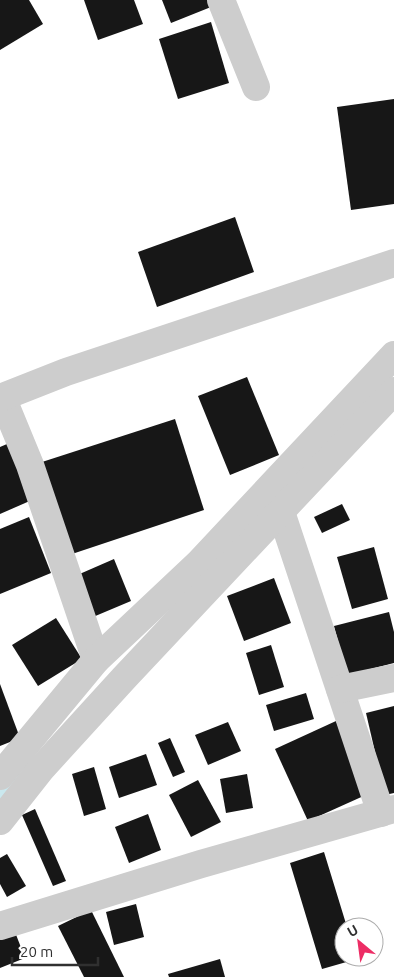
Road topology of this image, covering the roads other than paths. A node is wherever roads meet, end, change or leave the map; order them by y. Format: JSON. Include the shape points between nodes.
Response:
{"nodes":[{"id":1,"x":220,"y":0,"type":"edge"},
{"id":2,"x":256,"y":87,"type":"dead end"},
{"id":3,"x":394,"y":263,"type":"edge"},
{"id":4,"x":394,"y":355,"type":"edge"},
{"id":5,"x":394,"y":391,"type":"edge"},
{"id":6,"x":1,"y":398,"type":"edge"},
{"id":7,"x":282,"y":512,"type":"junction"},
{"id":8,"x":96,"y":660,"type":"junction"},
{"id":9,"x":394,"y":678,"type":"edge"},
{"id":10,"x":340,"y":689,"type":"junction"},
{"id":11,"x":0,"y":776,"type":"edge"},
{"id":12,"x":388,"y":811,"type":"edge"},
{"id":13,"x":0,"y":821,"type":"edge"},
{"id":14,"x":0,"y":926,"type":"edge"}],
"edges":[{"from":1,"to":2,"type":"street"},
{"from":3,"to":6,"type":"street","via":[[66,372]]},
{"from":4,"to":8,"type":"street","via":[[198,564]]},
{"from":5,"to":7,"type":"street"},
{"from":6,"to":8,"type":"street","via":[[30,464]]},
{"from":7,"to":10,"type":"street"},
{"from":7,"to":13,"type":"street","via":[[41,769]]},
{"from":8,"to":11,"type":"street"},
{"from":9,"to":10,"type":"street"},
{"from":10,"to":12,"type":"street"},
{"from":12,"to":14,"type":"street","via":[[200,864]]}]}
